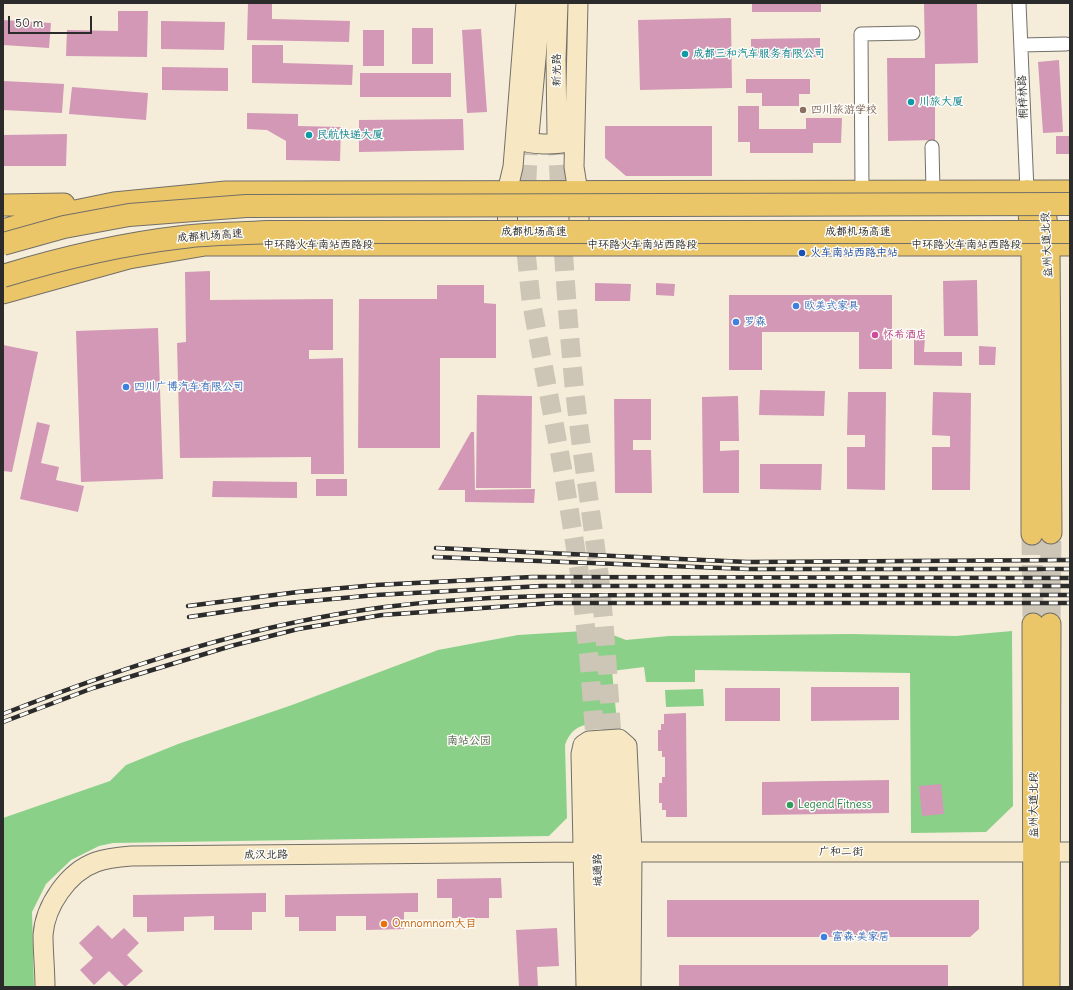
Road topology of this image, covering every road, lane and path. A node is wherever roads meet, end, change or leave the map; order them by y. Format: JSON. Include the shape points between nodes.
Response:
{"nodes":[{"id":1,"x":526,"y":3,"type":"edge"},
{"id":2,"x":541,"y":3,"type":"edge"},
{"id":3,"x":558,"y":3,"type":"edge"},
{"id":4,"x":578,"y":3,"type":"edge"},
{"id":5,"x":1019,"y":3,"type":"edge"},
{"id":6,"x":913,"y":33,"type":"dead end"},
{"id":7,"x":1066,"y":44,"type":"dead end"},
{"id":8,"x":1021,"y":45,"type":"junction"},
{"id":9,"x":522,"y":137,"type":"junction"},
{"id":10,"x":566,"y":138,"type":"junction"},
{"id":11,"x":932,"y":147,"type":"dead end"},
{"id":12,"x":862,"y":191,"type":"junction"},
{"id":13,"x":933,"y":191,"type":"junction"},
{"id":14,"x":1027,"y":191,"type":"junction"},
{"id":15,"x":1070,"y":191,"type":"edge"},
{"id":16,"x":507,"y":192,"type":"junction"},
{"id":17,"x":578,"y":192,"type":"junction"},
{"id":18,"x":114,"y":203,"type":"junction"},
{"id":19,"x":1070,"y":204,"type":"edge"},
{"id":20,"x":3,"y":205,"type":"edge"},
{"id":21,"x":3,"y":230,"type":"edge"},
{"id":22,"x":1070,"y":232,"type":"edge"},
{"id":23,"x":3,"y":244,"type":"edge"},
{"id":24,"x":508,"y":245,"type":"junction"},
{"id":25,"x":580,"y":245,"type":"junction"},
{"id":26,"x":1040,"y":245,"type":"junction"},
{"id":27,"x":1070,"y":245,"type":"edge"},
{"id":28,"x":3,"y":276,"type":"edge"},
{"id":29,"x":3,"y":293,"type":"edge"},
{"id":30,"x":1042,"y":534,"type":"tunnel mouth"},
{"id":31,"x":1042,"y":624,"type":"tunnel mouth"},
{"id":32,"x":583,"y":852,"type":"junction"},
{"id":33,"x":632,"y":852,"type":"junction"},
{"id":34,"x":1042,"y":852,"type":"junction"},
{"id":35,"x":1070,"y":852,"type":"edge"},
{"id":36,"x":46,"y":987,"type":"edge"},
{"id":37,"x":586,"y":987,"type":"edge"},
{"id":38,"x":600,"y":987,"type":"edge"},
{"id":39,"x":616,"y":987,"type":"edge"},
{"id":40,"x":631,"y":987,"type":"edge"},
{"id":41,"x":1034,"y":987,"type":"edge"},
{"id":42,"x":1049,"y":987,"type":"edge"}],
"edges":[{"from":1,"to":9,"type":"street"},
{"from":2,"to":9,"type":"street"},
{"from":3,"to":10,"type":"street","name":"新光路","via":[[556,60]]},
{"from":4,"to":10,"type":"street","via":[[574,98]]},
{"from":5,"to":8,"type":"street","name":"桐梓林路"},
{"from":6,"to":12,"type":"street","via":[[861,34]]},
{"from":7,"to":8,"type":"street"},
{"from":8,"to":14,"type":"street","name":"桐梓林路"},
{"from":9,"to":10,"type":"street","via":[[523,142],[538,143],[563,143]]},
{"from":9,"to":16,"type":"street"},
{"from":10,"to":17,"type":"street"},
{"from":11,"to":13,"type":"street"},
{"from":12,"to":13,"type":"main road"},
{"from":12,"to":17,"type":"main road"},
{"from":13,"to":14,"type":"main road"},
{"from":14,"to":15,"type":"main road"},
{"from":14,"to":26,"type":"main road","name":"益州大道北段"},
{"from":16,"to":17,"type":"main road"},
{"from":16,"to":18,"type":"main road","via":[[226,192]]},
{"from":16,"to":24,"type":"street"},
{"from":17,"to":25,"type":"street"},
{"from":18,"to":20,"type":"main road"},
{"from":18,"to":21,"type":"main road","via":[[46,216]]},
{"from":19,"to":23,"type":"highway","bridge":true,"via":[[246,206],[129,215],[64,227]]},
{"from":22,"to":28,"type":"highway","name":"成都机场高速","bridge":true,"via":[[268,232],[184,236],[114,247]]},
{"from":24,"to":25,"type":"main road","name":"中环路火车南站西路段"},
{"from":24,"to":29,"type":"main road","name":"中环路火车南站西路段","via":[[205,245],[129,258]]},
{"from":25,"to":26,"type":"main road","name":"中环路火车南站西路段"},
{"from":26,"to":27,"type":"main road","name":"中环路火车南站西路段"},
{"from":26,"to":30,"type":"main road","name":"益州大道北段"},
{"from":31,"to":34,"type":"main road","name":"益州大道北段"},
{"from":32,"to":33,"type":"street","via":[[583,745],[589,741],[619,739],[627,746]]},
{"from":32,"to":36,"type":"street","name":"成汉北路","via":[[132,856],[106,859],[95,862],[74,876],[57,894],[50,908],[43,935]]},
{"from":32,"to":37,"type":"street"},
{"from":33,"to":34,"type":"street","name":"广和二街"},
{"from":33,"to":40,"type":"street"},
{"from":34,"to":35,"type":"street","name":"广和二街"},
{"from":34,"to":41,"type":"main road","name":"益州大道北段"},
{"from":34,"to":42,"type":"main road","name":"益州大道北段"},
{"from":38,"to":39,"type":"street","name":"城通路","via":[[604,752]]}]}
